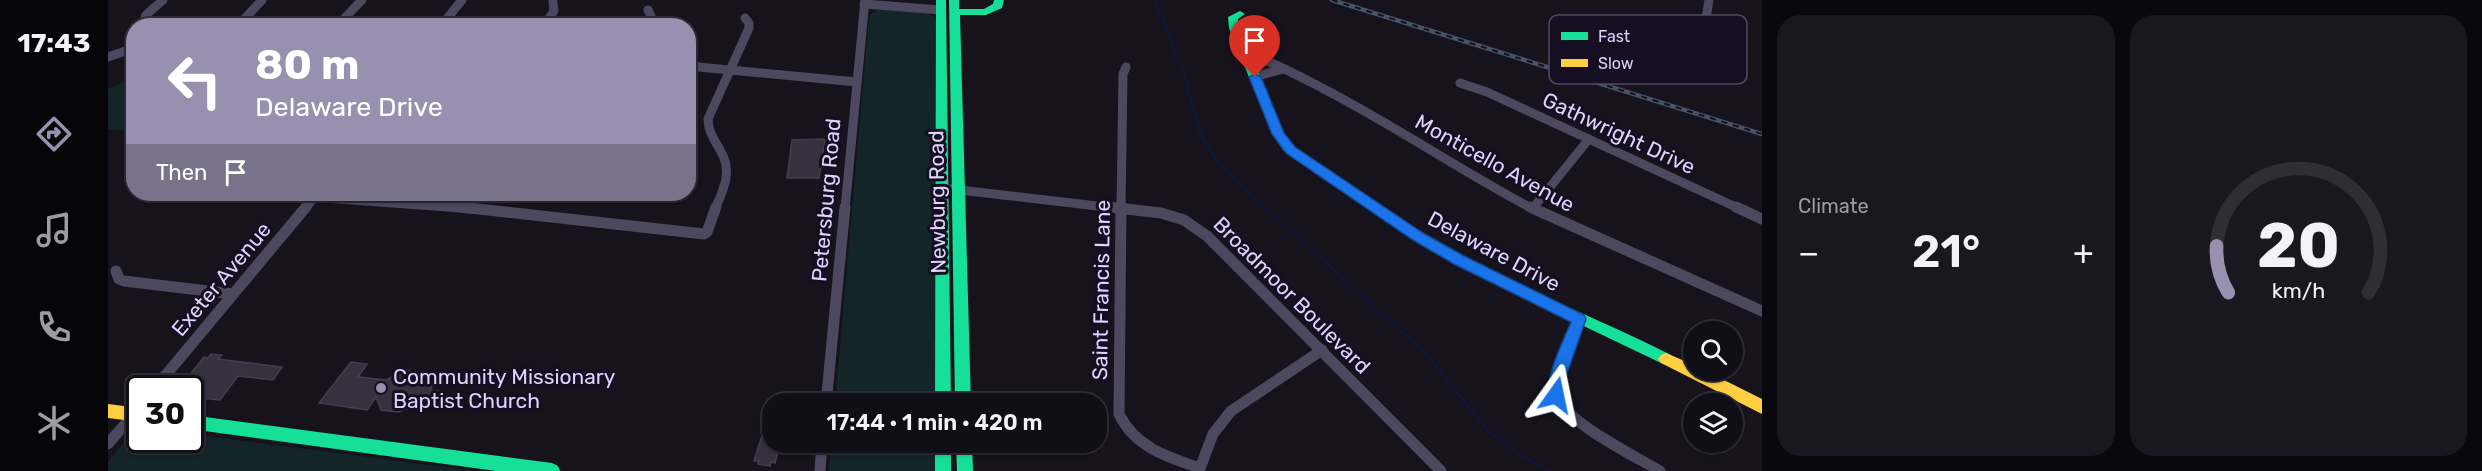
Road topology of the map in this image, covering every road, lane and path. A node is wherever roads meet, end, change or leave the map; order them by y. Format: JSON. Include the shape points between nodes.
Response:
{"nodes":[{"id":1,"x":163,"y":0,"type":"edge"},
{"id":2,"x":262,"y":0,"type":"edge"},
{"id":3,"x":362,"y":0,"type":"edge"},
{"id":4,"x":462,"y":0,"type":"edge"},
{"id":5,"x":999,"y":0,"type":"edge"},
{"id":6,"x":1709,"y":0,"type":"edge"},
{"id":7,"x":553,"y":2,"type":"dead end"},
{"id":8,"x":865,"y":2,"type":"edge"},
{"id":9,"x":941,"y":5,"type":"edge"},
{"id":10,"x":955,"y":6,"type":"edge"},
{"id":11,"x":648,"y":10,"type":"dead end"},
{"id":12,"x":1240,"y":14,"type":"dead end"},
{"id":13,"x":1706,"y":15,"type":"edge"},
{"id":14,"x":145,"y":18,"type":"edge"},
{"id":15,"x":245,"y":18,"type":"edge"},
{"id":16,"x":345,"y":18,"type":"edge"},
{"id":17,"x":447,"y":18,"type":"edge"},
{"id":18,"x":549,"y":18,"type":"edge"},
{"id":19,"x":650,"y":18,"type":"edge"},
{"id":20,"x":745,"y":18,"type":"dead end"},
{"id":21,"x":126,"y":51,"type":"edge"},
{"id":22,"x":1247,"y":53,"type":"junction"},
{"id":23,"x":108,"y":57,"type":"edge"},
{"id":24,"x":696,"y":67,"type":"edge"},
{"id":25,"x":1126,"y":67,"type":"dead end"},
{"id":26,"x":1282,"y":69,"type":"junction"},
{"id":27,"x":729,"y":70,"type":"junction"},
{"id":28,"x":1254,"y":76,"type":"junction"},
{"id":29,"x":857,"y":82,"type":"junction"},
{"id":30,"x":1460,"y":83,"type":"dead end"},
{"id":31,"x":1589,"y":139,"type":"junction"},
{"id":32,"x":942,"y":188,"type":"junction"},
{"id":33,"x":958,"y":190,"type":"junction"},
{"id":34,"x":311,"y":201,"type":"edge"},
{"id":35,"x":385,"y":201,"type":"edge"},
{"id":36,"x":1533,"y":208,"type":"junction"},
{"id":37,"x":1121,"y":209,"type":"junction"},
{"id":38,"x":1762,"y":219,"type":"edge"},
{"id":39,"x":116,"y":272,"type":"dead end"},
{"id":40,"x":233,"y":294,"type":"junction"},
{"id":41,"x":1762,"y":311,"type":"edge"},
{"id":42,"x":1579,"y":319,"type":"junction"},
{"id":43,"x":1322,"y":350,"type":"junction"},
{"id":44,"x":166,"y":375,"type":"edge"},
{"id":45,"x":827,"y":393,"type":"edge"},
{"id":46,"x":943,"y":393,"type":"edge"},
{"id":47,"x":963,"y":393,"type":"edge"},
{"id":48,"x":1762,"y":406,"type":"edge"},
{"id":49,"x":108,"y":411,"type":"edge"},
{"id":50,"x":126,"y":412,"type":"edge"},
{"id":51,"x":126,"y":424,"type":"edge"},
{"id":52,"x":204,"y":424,"type":"edge"},
{"id":53,"x":108,"y":444,"type":"edge"},
{"id":54,"x":821,"y":453,"type":"edge"},
{"id":55,"x":943,"y":453,"type":"edge"},
{"id":56,"x":964,"y":453,"type":"edge"},
{"id":57,"x":1199,"y":469,"type":"edge"},
{"id":58,"x":552,"y":471,"type":"edge"},
{"id":59,"x":820,"y":471,"type":"edge"},
{"id":60,"x":943,"y":471,"type":"edge"},
{"id":61,"x":965,"y":471,"type":"edge"},
{"id":62,"x":1441,"y":471,"type":"edge"},
{"id":63,"x":1660,"y":471,"type":"edge"}],
"edges":[{"from":1,"to":14,"type":"street"},
{"from":2,"to":15,"type":"street"},
{"from":3,"to":16,"type":"street"},
{"from":4,"to":17,"type":"street"},
{"from":5,"to":10,"type":"main road","via":[[998,6],[986,12]]},
{"from":6,"to":13,"type":"street"},
{"from":7,"to":18,"type":"street","via":[[555,8]]},
{"from":8,"to":9,"type":"street"},
{"from":8,"to":29,"type":"street","name":"Petersburg Road"},
{"from":9,"to":32,"type":"main road","name":"Newburg Road"},
{"from":10,"to":33,"type":"main road","name":"Newburg Road"},
{"from":11,"to":19,"type":"street"},
{"from":12,"to":22,"type":"main road","name":"Delaware Drive","via":[[1231,21]]},
{"from":20,"to":27,"type":"street","via":[[749,28]]},
{"from":21,"to":23,"type":"street"},
{"from":22,"to":26,"type":"street","name":"Monticello Avenue"},
{"from":22,"to":28,"type":"main road","name":"Delaware Drive"},
{"from":24,"to":27,"type":"street"},
{"from":25,"to":37,"type":"street","name":"Saint Francis Lane"},
{"from":26,"to":28,"type":"street"},
{"from":26,"to":36,"type":"street","name":"Monticello Avenue","via":[[1372,114]]},
{"from":27,"to":29,"type":"street"},
{"from":27,"to":35,"type":"street","via":[[708,119],[710,134],[727,170],[704,234]]},
{"from":28,"to":42,"type":"main road","name":"Delaware Drive","via":[[1278,134],[1290,150],[1428,242]]},
{"from":29,"to":45,"type":"street","name":"Petersburg Road"},
{"from":30,"to":31,"type":"street","name":"Gathwright Drive","via":[[1475,86]]},
{"from":31,"to":36,"type":"street"},
{"from":31,"to":38,"type":"street","name":"Gathwright Drive"},
{"from":32,"to":33,"type":"street","name":"Broadmoor Boulevard"},
{"from":32,"to":46,"type":"main road","name":"Newburg Road"},
{"from":33,"to":37,"type":"street","name":"Broadmoor Boulevard"},
{"from":33,"to":47,"type":"main road","name":"Newburg Road"},
{"from":34,"to":40,"type":"street","name":"Exeter Avenue"},
{"from":36,"to":41,"type":"street","name":"Monticello Avenue"},
{"from":37,"to":43,"type":"street","name":"Broadmoor Boulevard","via":[[1161,213],[1193,224]]},
{"from":37,"to":57,"type":"street","name":"Saint Francis Lane","via":[[1119,414],[1125,428],[1142,444]]},
{"from":39,"to":40,"type":"street","via":[[124,281]]},
{"from":40,"to":44,"type":"street","name":"Exeter Avenue"},
{"from":42,"to":48,"type":"main road","name":"Delaware Drive"},
{"from":42,"to":63,"type":"street","via":[[1557,379],[1559,401],[1572,417]]},
{"from":43,"to":57,"type":"street","via":[[1231,411],[1213,434]]},
{"from":43,"to":62,"type":"street","name":"Broadmoor Boulevard"},
{"from":49,"to":50,"type":"main road"},
{"from":51,"to":53,"type":"street"},
{"from":52,"to":58,"type":"main road"},
{"from":54,"to":59,"type":"street"},
{"from":55,"to":60,"type":"main road"},
{"from":56,"to":61,"type":"main road"}]}
